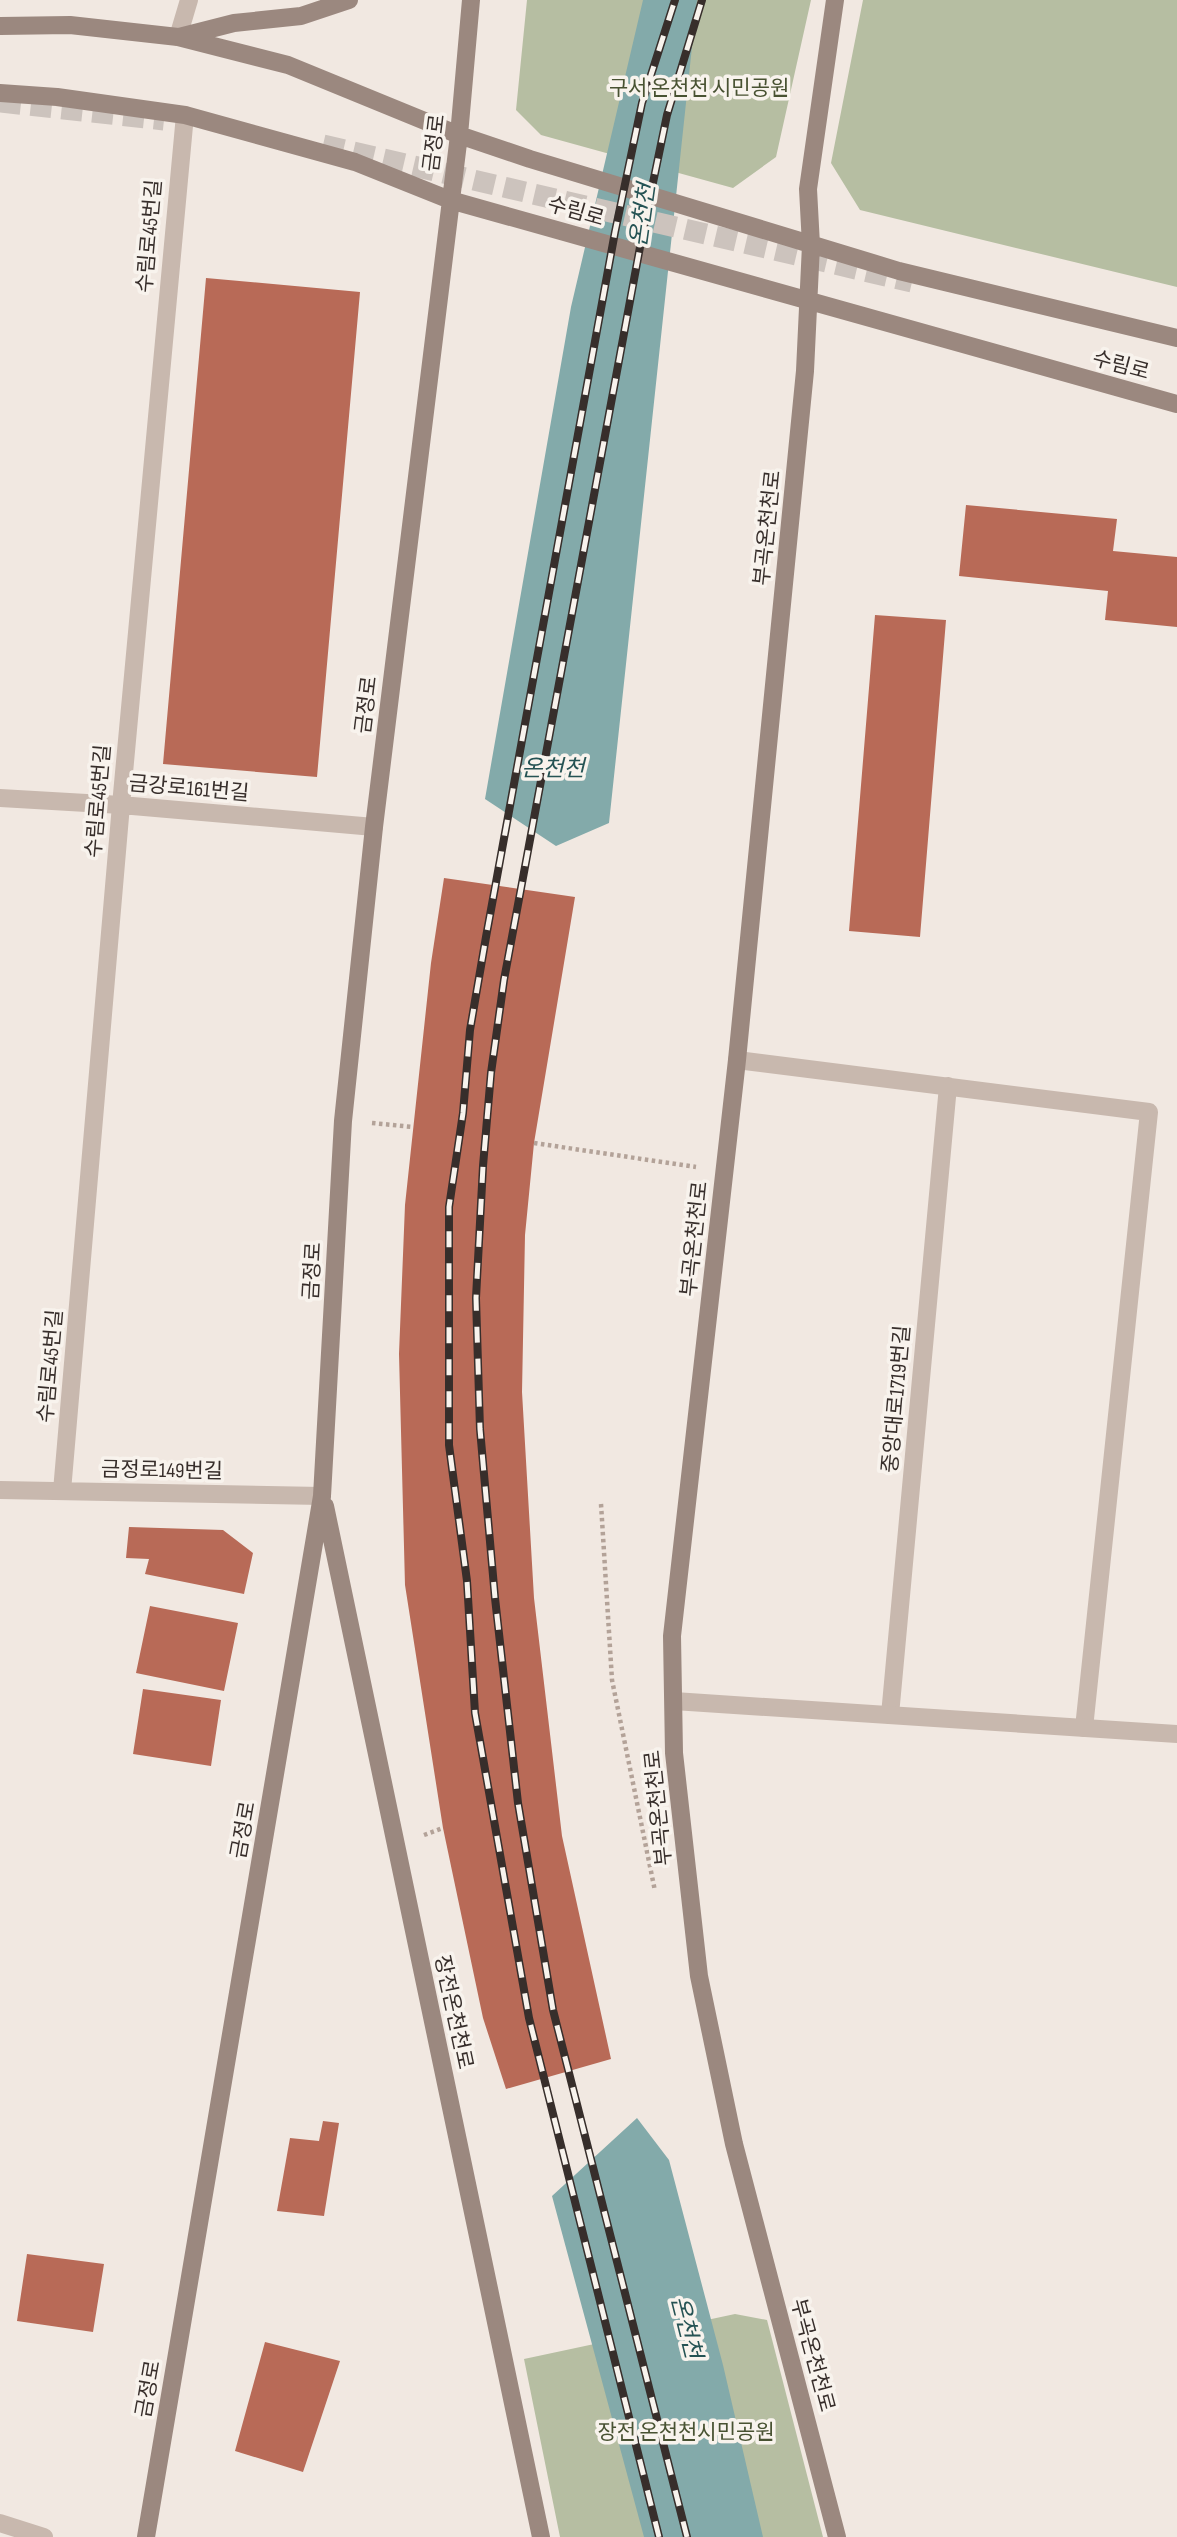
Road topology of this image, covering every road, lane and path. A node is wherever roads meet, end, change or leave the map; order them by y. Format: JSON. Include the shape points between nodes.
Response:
{"nodes":[{"id":1,"x":189,"y":0,"type":"edge"},
{"id":2,"x":349,"y":0,"type":"edge"},
{"id":3,"x":471,"y":0,"type":"edge"},
{"id":4,"x":835,"y":0,"type":"edge"},
{"id":5,"x":0,"y":26,"type":"edge"},
{"id":6,"x":178,"y":37,"type":"junction"},
{"id":7,"x":0,"y":93,"type":"edge"},
{"id":8,"x":184,"y":116,"type":"junction"},
{"id":9,"x":459,"y":135,"type":"junction"},
{"id":10,"x":450,"y":200,"type":"junction"},
{"id":11,"x":811,"y":245,"type":"junction"},
{"id":12,"x":808,"y":302,"type":"junction"},
{"id":13,"x":1177,"y":338,"type":"edge"},
{"id":14,"x":1177,"y":404,"type":"edge"},
{"id":15,"x":0,"y":798,"type":"edge"},
{"id":16,"x":121,"y":805,"type":"junction"},
{"id":17,"x":374,"y":827,"type":"junction"},
{"id":18,"x":737,"y":1060,"type":"junction"},
{"id":19,"x":948,"y":1086,"type":"junction"},
{"id":20,"x":344,"y":1121,"type":"junction"},
{"id":21,"x":413,"y":1127,"type":"dead end"},
{"id":22,"x":534,"y":1143,"type":"dead end"},
{"id":23,"x":709,"y":1168,"type":"dead end"},
{"id":24,"x":0,"y":1490,"type":"edge"},
{"id":25,"x":62,"y":1491,"type":"junction"},
{"id":26,"x":322,"y":1496,"type":"junction"},
{"id":27,"x":674,"y":1702,"type":"junction"},
{"id":28,"x":890,"y":1715,"type":"junction"},
{"id":29,"x":1084,"y":1728,"type":"junction"},
{"id":30,"x":1177,"y":1734,"type":"edge"},
{"id":31,"x":0,"y":2523,"type":"edge"},
{"id":32,"x":44,"y":2537,"type":"edge"},
{"id":33,"x":146,"y":2537,"type":"edge"},
{"id":34,"x":541,"y":2537,"type":"edge"},
{"id":35,"x":836,"y":2537,"type":"edge"}],
"edges":[{"from":1,"to":6,"type":"street"},
{"from":2,"to":6,"type":"main road","via":[[301,16],[234,23]]},
{"from":3,"to":9,"type":"main road","name":"금정로"},
{"from":4,"to":11,"type":"main road","name":"부곡온천천로","via":[[808,189]]},
{"from":5,"to":6,"type":"main road","name":"수림로","via":[[70,25]]},
{"from":6,"to":9,"type":"main road","name":"수림로","via":[[288,65]]},
{"from":7,"to":8,"type":"main road","name":"수림로"},
{"from":8,"to":10,"type":"main road","name":"수림로","via":[[355,162]]},
{"from":8,"to":16,"type":"street","name":"수림로45번길"},
{"from":9,"to":10,"type":"main road","name":"금정로"},
{"from":9,"to":11,"type":"main road","name":"수림로"},
{"from":10,"to":12,"type":"main road","name":"수림로"},
{"from":10,"to":17,"type":"main road","name":"금정로"},
{"from":11,"to":12,"type":"main road","name":"부곡온천천로"},
{"from":11,"to":13,"type":"main road","name":"수림로","via":[[899,271]]},
{"from":12,"to":14,"type":"main road","name":"수림로"},
{"from":12,"to":18,"type":"main road","name":"부곡온천천로"},
{"from":15,"to":16,"type":"street","name":"금강로161번길"},
{"from":16,"to":17,"type":"street","name":"금강로161번길"},
{"from":16,"to":25,"type":"street","name":"수림로45번길"},
{"from":17,"to":20,"type":"main road","name":"금정로"},
{"from":18,"to":19,"type":"street"},
{"from":18,"to":27,"type":"main road","name":"부곡온천천로","via":[[672,1636]]},
{"from":19,"to":28,"type":"street","name":"중앙대로1719번길"},
{"from":19,"to":29,"type":"street","via":[[1149,1112]]},
{"from":20,"to":21,"type":"path"},
{"from":20,"to":26,"type":"main road","name":"금정로"},
{"from":22,"to":23,"type":"path"},
{"from":24,"to":25,"type":"street","name":"금정로149번길"},
{"from":25,"to":26,"type":"street","name":"금정로149번길"},
{"from":26,"to":33,"type":"main road","name":"금정로"},
{"from":26,"to":34,"type":"main road","name":"장전온천천로"},
{"from":27,"to":28,"type":"street"},
{"from":27,"to":35,"type":"main road","name":"부곡온천천로","via":[[674,1753],[699,1976],[734,2144]]},
{"from":28,"to":29,"type":"street"},
{"from":29,"to":30,"type":"street"},
{"from":31,"to":32,"type":"street"}]}
